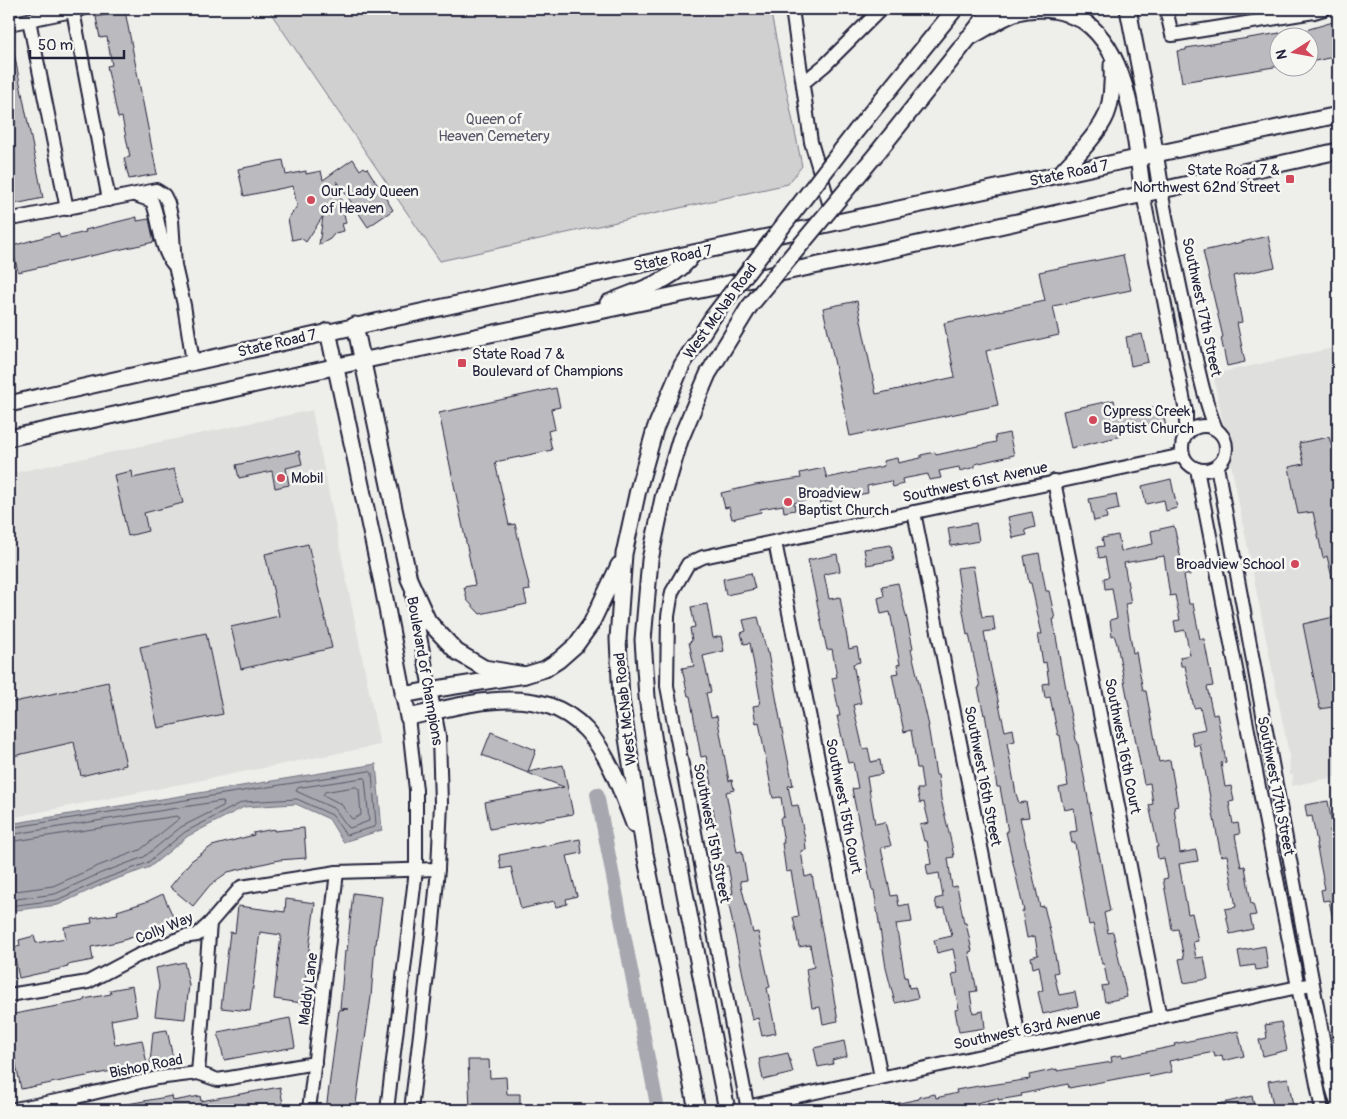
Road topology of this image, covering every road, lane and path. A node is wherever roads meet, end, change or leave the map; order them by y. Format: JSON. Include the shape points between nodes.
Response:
{"nodes":[{"id":1,"x":792,"y":9,"type":"edge"},
{"id":2,"x":881,"y":9,"type":"edge"},
{"id":3,"x":955,"y":9,"type":"edge"},
{"id":4,"x":992,"y":9,"type":"edge"},
{"id":5,"x":1128,"y":9,"type":"edge"},
{"id":6,"x":1180,"y":9,"type":"edge"},
{"id":7,"x":1324,"y":9,"type":"edge"},
{"id":8,"x":77,"y":10,"type":"edge"},
{"id":9,"x":1167,"y":11,"type":"edge"},
{"id":10,"x":29,"y":20,"type":"junction"},
{"id":11,"x":9,"y":24,"type":"edge"},
{"id":12,"x":968,"y":38,"type":"junction"},
{"id":13,"x":1112,"y":54,"type":"junction"},
{"id":14,"x":803,"y":83,"type":"junction"},
{"id":15,"x":1338,"y":115,"type":"edge"},
{"id":16,"x":1338,"y":151,"type":"edge"},
{"id":17,"x":1155,"y":154,"type":"junction"},
{"id":18,"x":1138,"y":158,"type":"junction"},
{"id":19,"x":1059,"y":175,"type":"junction"},
{"id":20,"x":1161,"y":190,"type":"junction"},
{"id":21,"x":1143,"y":194,"type":"junction"},
{"id":22,"x":109,"y":200,"type":"junction"},
{"id":23,"x":67,"y":209,"type":"junction"},
{"id":24,"x":17,"y":218,"type":"dead end"},
{"id":25,"x":835,"y":224,"type":"junction"},
{"id":26,"x":693,"y":254,"type":"junction"},
{"id":27,"x":1162,"y":292,"type":"junction"},
{"id":28,"x":1182,"y":294,"type":"junction"},
{"id":29,"x":572,"y":318,"type":"junction"},
{"id":30,"x":355,"y":325,"type":"junction"},
{"id":31,"x":328,"y":331,"type":"junction"},
{"id":32,"x":361,"y":361,"type":"junction"},
{"id":33,"x":193,"y":362,"type":"junction"},
{"id":34,"x":335,"y":367,"type":"junction"},
{"id":35,"x":9,"y":404,"type":"edge"},
{"id":36,"x":1216,"y":429,"type":"junction"},
{"id":37,"x":1186,"y":434,"type":"junction"},
{"id":38,"x":9,"y":438,"type":"edge"},
{"id":39,"x":1183,"y":455,"type":"junction"},
{"id":40,"x":1217,"y":466,"type":"junction"},
{"id":41,"x":1197,"y":469,"type":"junction"},
{"id":42,"x":1054,"y":481,"type":"junction"},
{"id":43,"x":914,"y":512,"type":"junction"},
{"id":44,"x":775,"y":542,"type":"junction"},
{"id":45,"x":624,"y":554,"type":"junction"},
{"id":46,"x":688,"y":564,"type":"joint"},
{"id":47,"x":409,"y":579,"type":"junction"},
{"id":48,"x":525,"y":675,"type":"junction"},
{"id":49,"x":430,"y":690,"type":"junction"},
{"id":50,"x":403,"y":695,"type":"junction"},
{"id":51,"x":434,"y":712,"type":"junction"},
{"id":52,"x":408,"y":717,"type":"junction"},
{"id":53,"x":1276,"y":782,"type":"junction"},
{"id":54,"x":1259,"y":785,"type":"junction"},
{"id":55,"x":645,"y":854,"type":"junction"},
{"id":56,"x":438,"y":869,"type":"junction"},
{"id":57,"x":416,"y":870,"type":"junction"},
{"id":58,"x":338,"y":872,"type":"junction"},
{"id":59,"x":210,"y":924,"type":"junction"},
{"id":60,"x":1314,"y":984,"type":"junction"},
{"id":61,"x":1299,"y":987,"type":"junction"},
{"id":62,"x":9,"y":995,"type":"edge"},
{"id":63,"x":1160,"y":1018,"type":"junction"},
{"id":64,"x":1021,"y":1047,"type":"junction"},
{"id":65,"x":315,"y":1063,"type":"junction"},
{"id":66,"x":198,"y":1073,"type":"junction"},
{"id":67,"x":880,"y":1077,"type":"junction"},
{"id":68,"x":74,"y":1104,"type":"edge"},
{"id":69,"x":1338,"y":1106,"type":"edge"},
{"id":70,"x":748,"y":1109,"type":"edge"},
{"id":71,"x":9,"y":1110,"type":"edge"},
{"id":72,"x":309,"y":1110,"type":"edge"},
{"id":73,"x":387,"y":1110,"type":"edge"},
{"id":74,"x":411,"y":1110,"type":"edge"},
{"id":75,"x":697,"y":1110,"type":"edge"},
{"id":76,"x":728,"y":1110,"type":"edge"},
{"id":77,"x":1322,"y":1110,"type":"edge"}],
"edges":[{"from":1,"to":14,"type":"street"},
{"from":2,"to":14,"type":"street"},
{"from":3,"to":45,"type":"main road","name":"West McNab Road","bridge":true,"via":[[712,318],[682,365],[655,429]]},
{"from":4,"to":12,"type":"main road","name":"West McNab Road"},
{"from":5,"to":17,"type":"main road"},
{"from":6,"to":9,"type":"street"},
{"from":7,"to":9,"type":"street","via":[[1172,35]]},
{"from":8,"to":10,"type":"street"},
{"from":8,"to":22,"type":"street"},
{"from":10,"to":11,"type":"street"},
{"from":10,"to":23,"type":"street"},
{"from":12,"to":13,"type":"main road","via":[[1015,13],[1042,9],[1062,12],[1084,21]]},
{"from":12,"to":76,"type":"main road","name":"West McNab Road","bridge":true,"via":[[877,154],[749,307],[708,374],[680,440],[663,498],[650,560],[643,640],[647,698],[658,768]]},
{"from":13,"to":18,"type":"main road","via":[[1123,79]]},
{"from":13,"to":19,"type":"main road","via":[[1114,83],[1105,118]]},
{"from":14,"to":25,"type":"street","via":[[811,142]]},
{"from":15,"to":17,"type":"main road","name":"State Road 7"},
{"from":16,"to":20,"type":"main road"},
{"from":17,"to":18,"type":"main road","name":"State Road 7"},
{"from":17,"to":20,"type":"main road"},
{"from":18,"to":19,"type":"main road","name":"State Road 7"},
{"from":18,"to":21,"type":"main road"},
{"from":19,"to":25,"type":"main road","name":"State Road 7"},
{"from":20,"to":21,"type":"main road"},
{"from":20,"to":28,"type":"street","name":"Southwest 17th Street"},
{"from":21,"to":27,"type":"street"},
{"from":21,"to":29,"type":"main road"},
{"from":22,"to":23,"type":"street"},
{"from":22,"to":33,"type":"street","via":[[156,190],[164,195],[172,220],[175,266]]},
{"from":23,"to":24,"type":"street"},
{"from":25,"to":26,"type":"main road","name":"State Road 7"},
{"from":26,"to":29,"type":"main road","via":[[686,265],[672,276]]},
{"from":26,"to":30,"type":"main road","name":"State Road 7"},
{"from":27,"to":28,"type":"street"},
{"from":27,"to":37,"type":"street","via":[[1186,412]]},
{"from":28,"to":36,"type":"street","name":"Southwest 17th Street","via":[[1208,410]]},
{"from":29,"to":32,"type":"main road"},
{"from":30,"to":31,"type":"main road","name":"State Road 7"},
{"from":30,"to":32,"type":"main road","name":"Boulevard of Champions"},
{"from":31,"to":33,"type":"main road","name":"State Road 7"},
{"from":31,"to":34,"type":"main road","name":"Boulevard of Champions"},
{"from":32,"to":34,"type":"main road"},
{"from":32,"to":47,"type":"main road","name":"Boulevard of Champions"},
{"from":33,"to":35,"type":"main road","name":"State Road 7"},
{"from":34,"to":38,"type":"main road"},
{"from":34,"to":50,"type":"main road","name":"Boulevard of Champions"},
{"from":36,"to":37,"type":"street","via":[[1196,426]]},
{"from":36,"to":40,"type":"street","via":[[1226,445],[1223,460]]},
{"from":37,"to":39,"type":"street","via":[[1182,444]]},
{"from":39,"to":41,"type":"street"},
{"from":39,"to":42,"type":"street","name":"Southwest 61st Avenue"},
{"from":40,"to":41,"type":"street"},
{"from":40,"to":53,"type":"street","name":"Southwest 17th Street"},
{"from":41,"to":54,"type":"street","name":"Southwest 17th Street"},
{"from":42,"to":43,"type":"street","name":"Southwest 61st Avenue"},
{"from":42,"to":63,"type":"street","name":"Southwest 16th Court"},
{"from":43,"to":44,"type":"street","name":"Southwest 61st Avenue"},
{"from":43,"to":64,"type":"street","name":"Southwest 16th Street"},
{"from":44,"to":46,"type":"street","name":"Southwest 61st Avenue","via":[[703,557]]},
{"from":44,"to":67,"type":"street","name":"Southwest 15th Court"},
{"from":45,"to":48,"type":"main road","via":[[602,605],[576,645],[552,665]]},
{"from":45,"to":55,"type":"main road","name":"West McNab Road","via":[[618,639],[621,700]]},
{"from":46,"to":70,"type":"street","name":"Southwest 15th Street","via":[[672,592],[668,616],[668,686]]},
{"from":47,"to":48,"type":"main road","via":[[428,621],[457,652],[484,668]]},
{"from":47,"to":49,"type":"street","name":"Boulevard of Champions"},
{"from":48,"to":49,"type":"main road"},
{"from":49,"to":50,"type":"main road"},
{"from":49,"to":51,"type":"street","name":"Boulevard of Champions"},
{"from":50,"to":52,"type":"main road","name":"Boulevard of Champions"},
{"from":51,"to":52,"type":"main road"},
{"from":51,"to":55,"type":"main road","via":[[490,700],[516,699],[542,703],[566,713],[584,726],[601,748],[616,776]]},
{"from":51,"to":56,"type":"street","name":"Boulevard of Champions","via":[[441,803]]},
{"from":52,"to":57,"type":"street","name":"Boulevard of Champions","via":[[416,790]]},
{"from":53,"to":54,"type":"street"},
{"from":53,"to":60,"type":"street","name":"Southwest 17th Street"},
{"from":54,"to":61,"type":"street","name":"Southwest 17th Street"},
{"from":55,"to":75,"type":"main road","name":"West McNab Road"},
{"from":56,"to":57,"type":"street","name":"Colly Way"},
{"from":56,"to":74,"type":"street","name":"Boulevard of Champions"},
{"from":57,"to":58,"type":"street","name":"Colly Way"},
{"from":57,"to":73,"type":"street","name":"Boulevard of Champions"},
{"from":58,"to":59,"type":"street","name":"Colly Way","via":[[241,887]]},
{"from":58,"to":65,"type":"street","name":"Maddy Lane"},
{"from":59,"to":62,"type":"street","name":"Colly Way","via":[[197,935],[183,937],[137,956],[88,982]]},
{"from":59,"to":66,"type":"street"},
{"from":60,"to":61,"type":"street","name":"Southwest 63rd Avenue"},
{"from":60,"to":69,"type":"street","name":"Southwest 17th Street"},
{"from":61,"to":63,"type":"street","name":"Southwest 63rd Avenue"},
{"from":61,"to":77,"type":"street","name":"Southwest 17th Street"},
{"from":63,"to":64,"type":"street","name":"Southwest 63rd Avenue"},
{"from":64,"to":67,"type":"street","name":"Southwest 63rd Avenue"},
{"from":65,"to":66,"type":"street","name":"Bishop Road","via":[[218,1080]]},
{"from":65,"to":72,"type":"street","name":"Maddy Lane"},
{"from":66,"to":68,"type":"street","name":"Bishop Road","via":[[157,1078]]},
{"from":67,"to":70,"type":"street","name":"Southwest 63rd Avenue"},
{"from":68,"to":71,"type":"street","name":"Bishop Road"}]}
